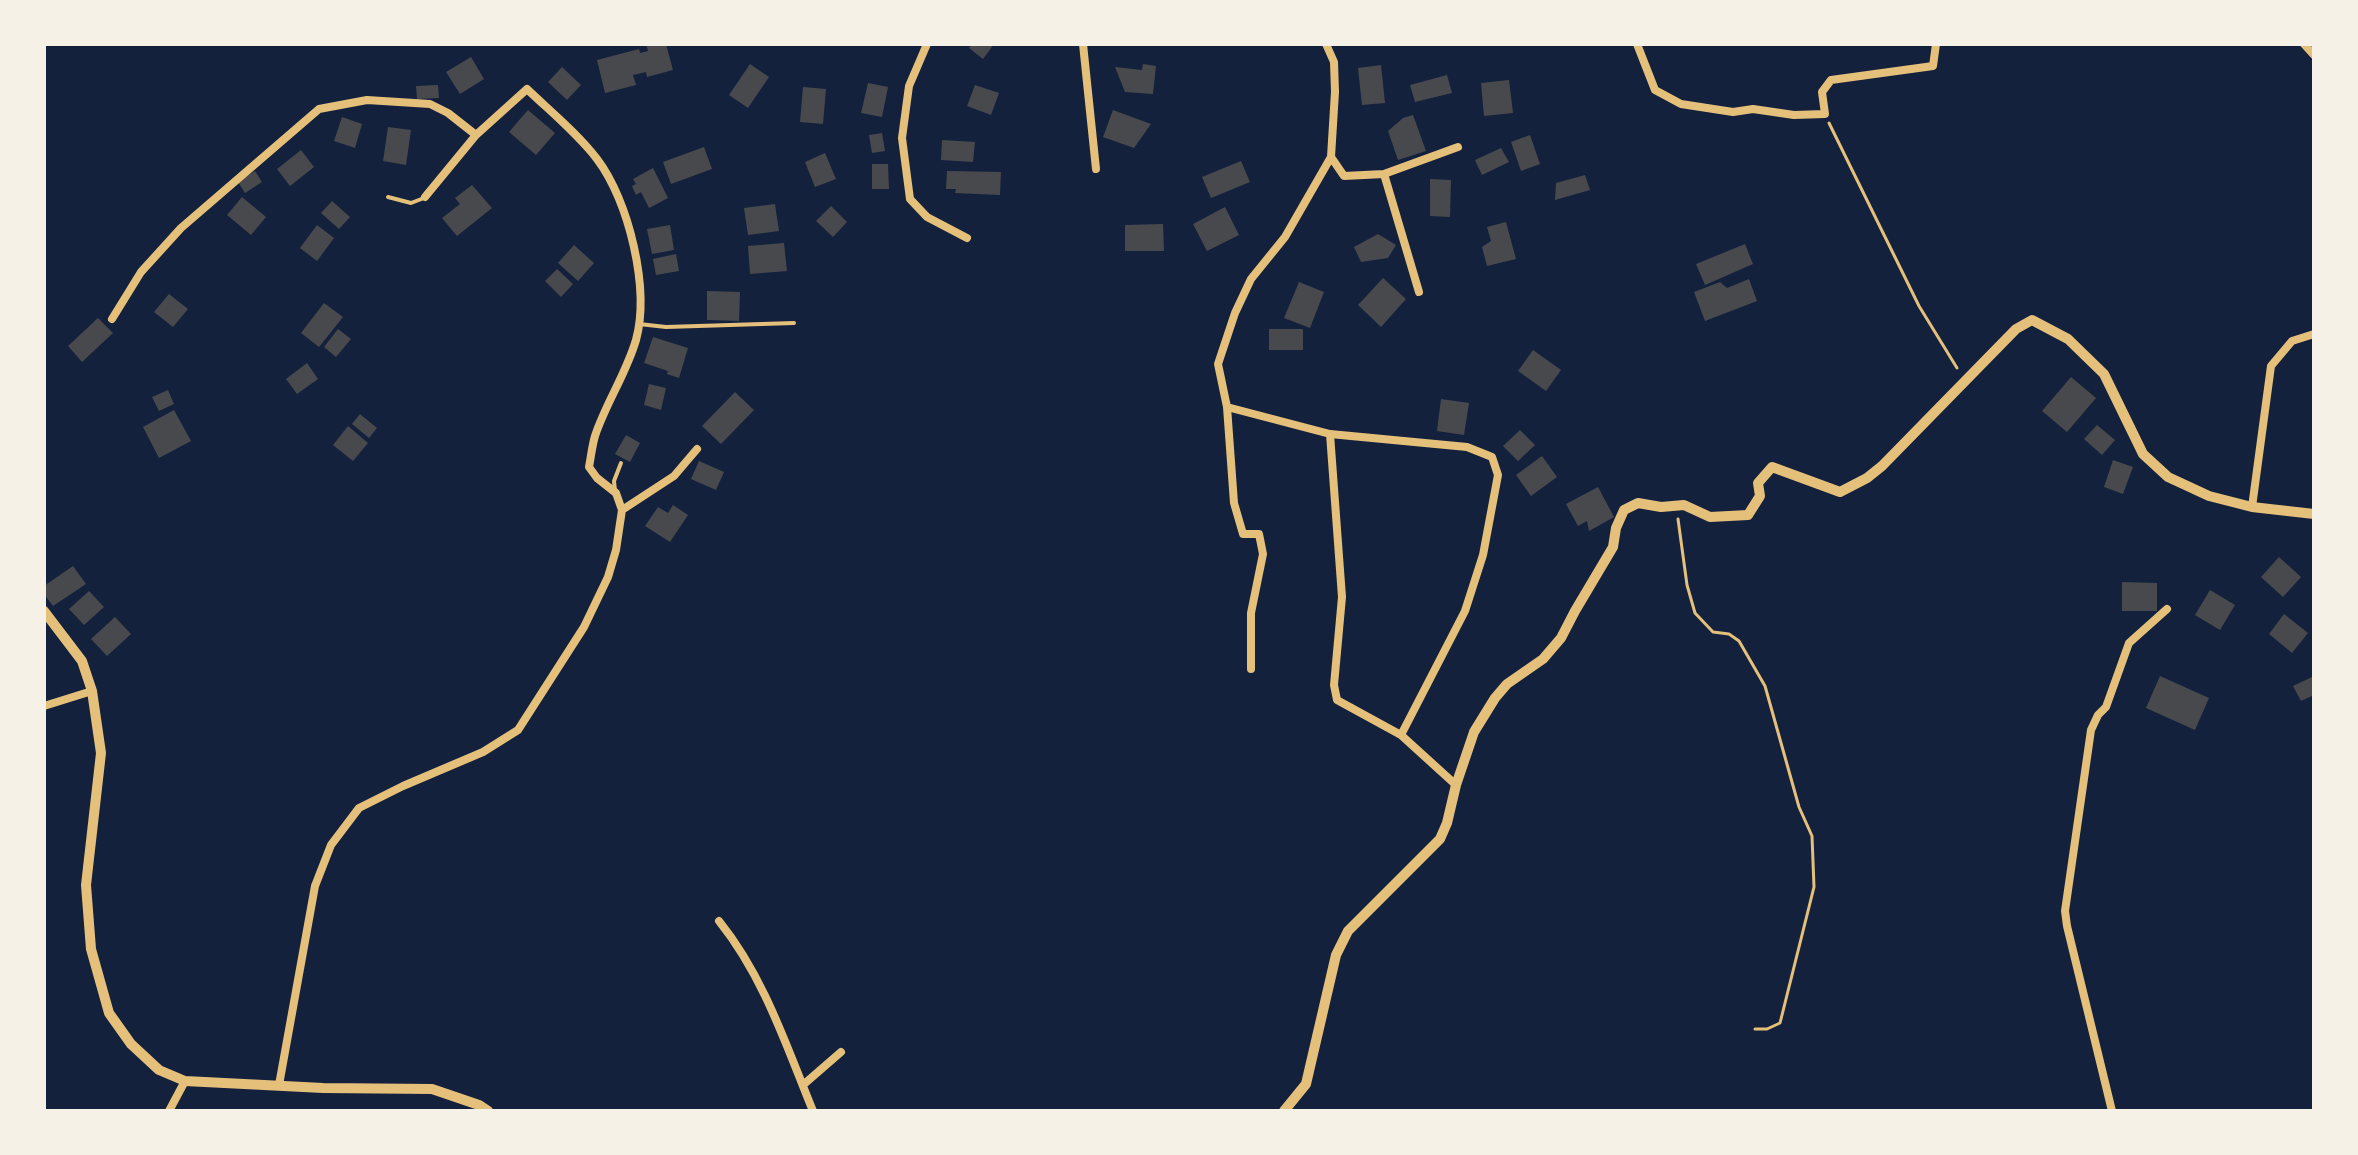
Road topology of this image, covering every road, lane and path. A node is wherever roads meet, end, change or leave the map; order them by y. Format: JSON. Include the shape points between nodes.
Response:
{"nodes":[{"id":1,"x":927,"y":44,"type":"edge"},
{"id":2,"x":1083,"y":44,"type":"edge"},
{"id":3,"x":1326,"y":44,"type":"edge"},
{"id":4,"x":1637,"y":44,"type":"edge"},
{"id":5,"x":1936,"y":44,"type":"edge"},
{"id":6,"x":2304,"y":44,"type":"edge"},
{"id":7,"x":2314,"y":55,"type":"edge"},
{"id":8,"x":1825,"y":114,"type":"junction"},
{"id":9,"x":476,"y":135,"type":"junction"},
{"id":10,"x":1458,"y":147,"type":"dead end"},
{"id":11,"x":1331,"y":157,"type":"junction"},
{"id":12,"x":1096,"y":169,"type":"dead end"},
{"id":13,"x":1384,"y":174,"type":"junction"},
{"id":14,"x":388,"y":197,"type":"dead end"},
{"id":15,"x":425,"y":197,"type":"joint"},
{"id":16,"x":967,"y":238,"type":"dead end"},
{"id":17,"x":1419,"y":292,"type":"dead end"},
{"id":18,"x":112,"y":319,"type":"dead end"},
{"id":19,"x":794,"y":323,"type":"dead end"},
{"id":20,"x":639,"y":324,"type":"junction"},
{"id":21,"x":2314,"y":334,"type":"edge"},
{"id":22,"x":1965,"y":382,"type":"junction"},
{"id":23,"x":1227,"y":407,"type":"junction"},
{"id":24,"x":1330,"y":434,"type":"junction"},
{"id":25,"x":697,"y":449,"type":"dead end"},
{"id":26,"x":621,"y":463,"type":"dead end"},
{"id":27,"x":616,"y":493,"type":"junction"},
{"id":28,"x":1684,"y":505,"type":"junction"},
{"id":29,"x":2252,"y":507,"type":"junction"},
{"id":30,"x":622,"y":510,"type":"junction"},
{"id":31,"x":2314,"y":514,"type":"edge"},
{"id":32,"x":2167,"y":609,"type":"dead end"},
{"id":33,"x":44,"y":611,"type":"edge"},
{"id":34,"x":1251,"y":669,"type":"dead end"},
{"id":35,"x":92,"y":691,"type":"junction"},
{"id":36,"x":44,"y":706,"type":"edge"},
{"id":37,"x":1401,"y":735,"type":"junction"},
{"id":38,"x":1456,"y":785,"type":"junction"},
{"id":39,"x":719,"y":921,"type":"dead end"},
{"id":40,"x":1755,"y":1029,"type":"dead end"},
{"id":41,"x":841,"y":1052,"type":"dead end"},
{"id":42,"x":185,"y":1081,"type":"junction"},
{"id":43,"x":279,"y":1085,"type":"junction"},
{"id":44,"x":803,"y":1085,"type":"junction"},
{"id":45,"x":169,"y":1111,"type":"edge"},
{"id":46,"x":488,"y":1111,"type":"edge"},
{"id":47,"x":813,"y":1111,"type":"edge"},
{"id":48,"x":1284,"y":1111,"type":"edge"},
{"id":49,"x":2112,"y":1111,"type":"edge"}],
"edges":[{"from":1,"to":16,"type":"street","via":[[909,86],[902,138],[910,199],[927,217]]},
{"from":2,"to":12,"type":"street"},
{"from":3,"to":11,"type":"street","via":[[1334,62]]},
{"from":4,"to":8,"type":"street","via":[[1655,90],[1681,104],[1733,112]]},
{"from":5,"to":8,"type":"street","via":[[1933,66],[1831,80],[1822,92]]},
{"from":6,"to":7,"type":"street"},
{"from":8,"to":22,"type":"path","via":[[1919,306]]},
{"from":9,"to":15,"type":"street"},
{"from":9,"to":18,"type":"street","via":[[430,104],[367,100],[319,109],[181,228],[141,272]]},
{"from":9,"to":20,"type":"street","via":[[527,89],[581,140],[618,196],[634,251]]},
{"from":10,"to":13,"type":"street"},
{"from":11,"to":13,"type":"street","via":[[1344,176]]},
{"from":11,"to":23,"type":"street","via":[[1285,237],[1251,279],[1235,313],[1218,364]]},
{"from":13,"to":17,"type":"street"},
{"from":14,"to":15,"type":"lane","via":[[411,203]]},
{"from":19,"to":20,"type":"lane"},
{"from":20,"to":27,"type":"street","via":[[589,467]]},
{"from":21,"to":29,"type":"street","via":[[2292,341],[2271,366]]},
{"from":22,"to":28,"type":"street","via":[[1882,466],[1840,492],[1772,467],[1758,483],[1760,496],[1748,515],[1710,517]]},
{"from":22,"to":29,"type":"street","via":[[2016,329],[2032,320],[2068,339],[2104,374],[2143,454],[2168,477],[2209,496]]},
{"from":23,"to":24,"type":"street"},
{"from":23,"to":34,"type":"street","via":[[1234,503],[1243,534],[1259,534],[1263,554],[1251,613]]},
{"from":24,"to":37,"type":"street","via":[[1342,597],[1337,700]]},
{"from":24,"to":37,"type":"street","via":[[1467,447],[1492,457],[1498,475],[1483,555],[1465,611]]},
{"from":25,"to":30,"type":"street","via":[[674,476]]},
{"from":26,"to":27,"type":"lane"},
{"from":27,"to":30,"type":"street"},
{"from":28,"to":38,"type":"street","via":[[1638,503],[1624,510],[1613,547],[1561,638],[1495,698],[1474,732]]},
{"from":28,"to":40,"type":"path","via":[[1677,523],[1695,613],[1713,632],[1739,641],[1765,686],[1812,836],[1814,887],[1780,1023]]},
{"from":29,"to":31,"type":"street"},
{"from":30,"to":43,"type":"street","via":[[612,563],[590,614],[518,730],[483,752],[359,808],[331,845],[315,886]]},
{"from":32,"to":49,"type":"street","via":[[2129,643],[2106,707],[2091,730],[2065,911]]},
{"from":33,"to":35,"type":"street","via":[[82,661]]},
{"from":35,"to":36,"type":"street"},
{"from":35,"to":42,"type":"street","via":[[101,753],[86,885],[91,949],[116,1023],[159,1070]]},
{"from":37,"to":38,"type":"street"},
{"from":38,"to":48,"type":"street","via":[[1440,839],[1348,931],[1336,955],[1306,1084]]},
{"from":39,"to":44,"type":"street","via":[[771,1005]]},
{"from":41,"to":44,"type":"street"},
{"from":42,"to":43,"type":"street"},
{"from":42,"to":45,"type":"street"},
{"from":43,"to":46,"type":"street","via":[[432,1089]]},
{"from":44,"to":47,"type":"street"}]}
